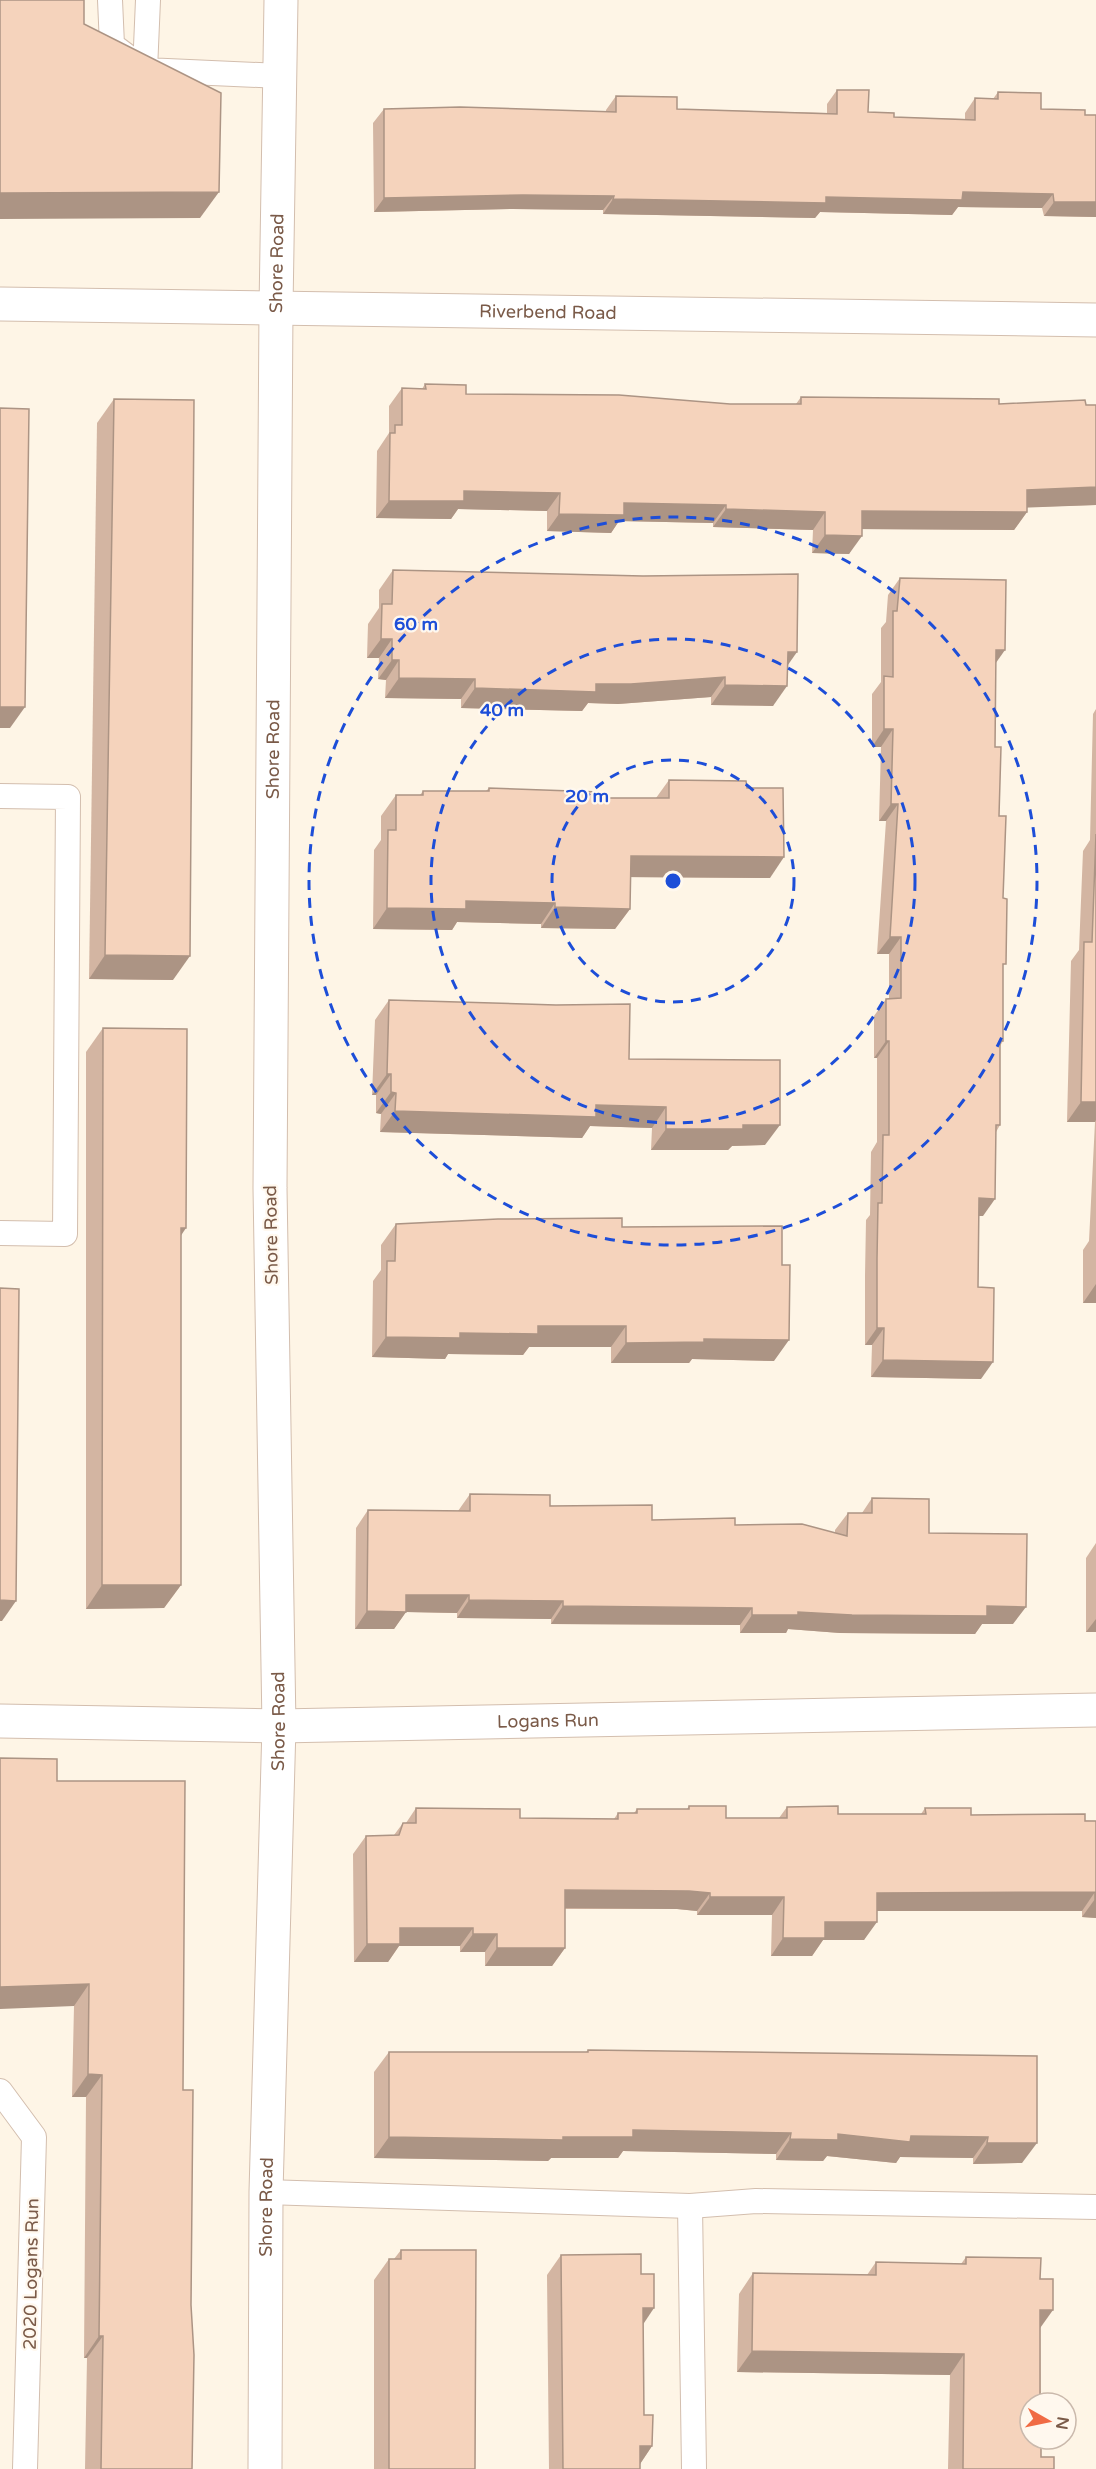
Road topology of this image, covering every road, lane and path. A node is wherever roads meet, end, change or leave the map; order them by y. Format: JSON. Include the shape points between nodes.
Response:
{"nodes":[{"id":1,"x":111,"y":0,"type":"edge"},
{"id":2,"x":148,"y":0,"type":"edge"},
{"id":3,"x":282,"y":0,"type":"edge"},
{"id":4,"x":145,"y":70,"type":"junction"},
{"id":5,"x":280,"y":76,"type":"junction"},
{"id":6,"x":0,"y":304,"type":"edge"},
{"id":7,"x":276,"y":308,"type":"junction"},
{"id":8,"x":1096,"y":320,"type":"edge"},
{"id":9,"x":0,"y":796,"type":"edge"},
{"id":10,"x":0,"y":1233,"type":"edge"},
{"id":11,"x":1096,"y":1710,"type":"edge"},
{"id":12,"x":0,"y":1721,"type":"edge"},
{"id":13,"x":279,"y":1726,"type":"junction"},
{"id":14,"x":0,"y":2091,"type":"edge"},
{"id":15,"x":266,"y":2192,"type":"junction"},
{"id":16,"x":690,"y":2206,"type":"junction"},
{"id":17,"x":1096,"y":2207,"type":"edge"},
{"id":18,"x":25,"y":2469,"type":"edge"},
{"id":19,"x":265,"y":2469,"type":"edge"},
{"id":20,"x":694,"y":2469,"type":"edge"}],
"edges":[{"from":1,"to":4,"type":"lane","via":[[112,45]]},
{"from":2,"to":4,"type":"lane"},
{"from":3,"to":5,"type":"street","name":"Shore Road"},
{"from":4,"to":5,"type":"lane"},
{"from":5,"to":7,"type":"street","name":"Shore Road"},
{"from":6,"to":7,"type":"street","name":"Riverbend Road"},
{"from":7,"to":8,"type":"street","name":"Riverbend Road"},
{"from":7,"to":13,"type":"street","name":"Shore Road","via":[[270,1188]]},
{"from":9,"to":10,"type":"lane","via":[[68,797],[65,1234]]},
{"from":11,"to":13,"type":"street","name":"Logans Run"},
{"from":12,"to":13,"type":"street","name":"Logans Run"},
{"from":13,"to":15,"type":"street","name":"Shore Road"},
{"from":14,"to":18,"type":"lane","name":"2020 Logans Run","via":[[34,2137]]},
{"from":15,"to":16,"type":"lane"},
{"from":15,"to":19,"type":"street","name":"Shore Road"},
{"from":16,"to":17,"type":"lane","via":[[756,2201]]},
{"from":16,"to":20,"type":"lane"}]}
